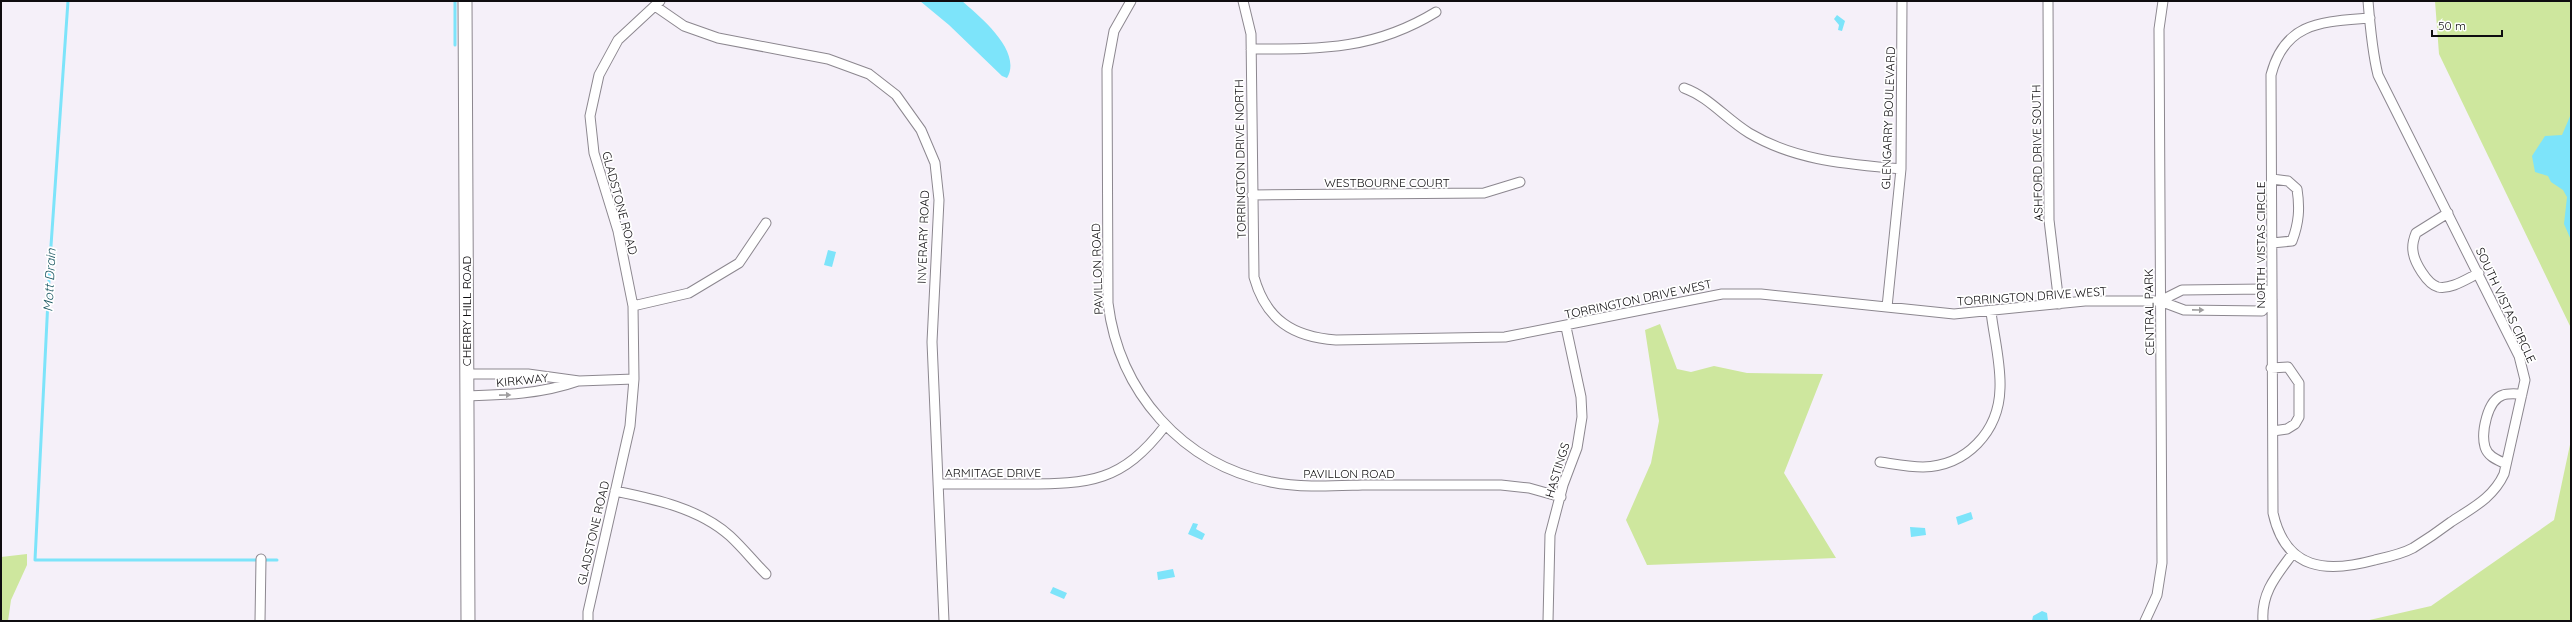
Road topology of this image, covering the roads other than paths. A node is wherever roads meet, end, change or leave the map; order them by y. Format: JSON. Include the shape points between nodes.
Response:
{"nodes":[{"id":1,"x":465,"y":1,"type":"edge"},
{"id":2,"x":1131,"y":1,"type":"edge"},
{"id":3,"x":1243,"y":1,"type":"edge"},
{"id":4,"x":1902,"y":1,"type":"edge"},
{"id":5,"x":2048,"y":1,"type":"edge"},
{"id":6,"x":2163,"y":1,"type":"edge"},
{"id":7,"x":2368,"y":1,"type":"edge"},
{"id":8,"x":658,"y":4,"type":"edge"},
{"id":9,"x":1436,"y":12,"type":"dead end"},
{"id":10,"x":2370,"y":18,"type":"junction"},
{"id":11,"x":1251,"y":49,"type":"junction"},
{"id":12,"x":1684,"y":88,"type":"dead end"},
{"id":13,"x":1901,"y":169,"type":"junction"},
{"id":14,"x":2272,"y":179,"type":"junction"},
{"id":15,"x":1520,"y":182,"type":"dead end"},
{"id":16,"x":1252,"y":195,"type":"junction"},
{"id":17,"x":2448,"y":213,"type":"junction"},
{"id":18,"x":766,"y":223,"type":"dead end"},
{"id":19,"x":2272,"y":243,"type":"junction"},
{"id":20,"x":2478,"y":273,"type":"junction"},
{"id":21,"x":2272,"y":299,"type":"junction"},
{"id":22,"x":2160,"y":301,"type":"junction"},
{"id":23,"x":2059,"y":304,"type":"junction"},
{"id":24,"x":634,"y":306,"type":"junction"},
{"id":25,"x":1887,"y":308,"type":"junction"},
{"id":26,"x":1991,"y":312,"type":"junction"},
{"id":27,"x":1272,"y":313,"type":"joint"},
{"id":28,"x":1566,"y":327,"type":"junction"},
{"id":29,"x":2271,"y":368,"type":"junction"},
{"id":30,"x":466,"y":374,"type":"junction"},
{"id":31,"x":634,"y":379,"type":"junction"},
{"id":32,"x":579,"y":381,"type":"junction"},
{"id":33,"x":2522,"y":394,"type":"junction"},
{"id":34,"x":466,"y":396,"type":"junction"},
{"id":35,"x":1166,"y":426,"type":"junction"},
{"id":36,"x":2273,"y":431,"type":"junction"},
{"id":37,"x":1880,"y":462,"type":"dead end"},
{"id":38,"x":2506,"y":464,"type":"junction"},
{"id":39,"x":938,"y":484,"type":"junction"},
{"id":40,"x":615,"y":491,"type":"junction"},
{"id":41,"x":1561,"y":497,"type":"junction"},
{"id":42,"x":2293,"y":553,"type":"junction"},
{"id":43,"x":262,"y":559,"type":"dead end"},
{"id":44,"x":766,"y":574,"type":"dead end"},
{"id":45,"x":260,"y":621,"type":"edge"},
{"id":46,"x":468,"y":621,"type":"edge"},
{"id":47,"x":588,"y":621,"type":"edge"},
{"id":48,"x":944,"y":621,"type":"edge"},
{"id":49,"x":1548,"y":621,"type":"edge"},
{"id":50,"x":2145,"y":621,"type":"edge"},
{"id":51,"x":2262,"y":621,"type":"edge"}],
"edges":[{"from":1,"to":30,"type":"main road","name":"CHERRY HILL ROAD"},
{"from":2,"to":35,"type":"street","name":"PAVILLON ROAD","via":[[1114,31],[1107,69],[1108,303],[1116,345],[1129,375],[1147,404]]},
{"from":3,"to":11,"type":"street","name":"TORRINGTON DRIVE NORTH","via":[[1251,34]]},
{"from":4,"to":13,"type":"street","name":"GLENGARRY BOULEVARD"},
{"from":5,"to":23,"type":"street","name":"ASHFORD DRIVE SOUTH","via":[[2049,220]]},
{"from":6,"to":22,"type":"street","name":"CENTRAL PARK","via":[[2159,29]]},
{"from":7,"to":10,"type":"street"},
{"from":8,"to":24,"type":"street","name":"GLADSTONE ROAD","via":[[618,40],[599,75],[590,116],[594,153],[618,231]]},
{"from":8,"to":39,"type":"street","name":"INVERARY ROAD","via":[[684,26],[718,38],[828,59],[869,74],[896,95],[921,130],[934,163],[939,200],[932,342]]},
{"from":9,"to":11,"type":"street","via":[[1403,31],[1362,44],[1315,49]]},
{"from":10,"to":14,"type":"street","name":"NORTH VISTAS CIRCLE","via":[[2317,23],[2298,34],[2277,56],[2270,86]]},
{"from":10,"to":17,"type":"street","name":"SOUTH VISTAS CIRCLE","via":[[2373,57],[2378,75]]},
{"from":11,"to":16,"type":"street","name":"TORRINGTON DRIVE NORTH"},
{"from":12,"to":13,"type":"street","via":[[1697,92],[1748,133],[1790,152],[1829,161]]},
{"from":13,"to":25,"type":"street","name":"GLENGARRY BOULEVARD"},
{"from":14,"to":19,"type":"street","name":"NORTH VISTAS CIRCLE"},
{"from":14,"to":19,"type":"street","via":[[2288,181],[2297,189],[2300,205],[2298,225],[2292,241]]},
{"from":15,"to":16,"type":"street","name":"WESTBOURNE COURT","via":[[1484,193]]},
{"from":16,"to":27,"type":"street","name":"TORRINGTON DRIVE NORTH","via":[[1254,277],[1263,300]]},
{"from":17,"to":20,"type":"street","name":"SOUTH VISTAS CIRCLE"},
{"from":17,"to":20,"type":"street","via":[[2416,233],[2413,252],[2428,281],[2438,287],[2448,287]]},
{"from":18,"to":24,"type":"street","via":[[739,263],[689,294]]},
{"from":19,"to":21,"type":"street","name":"NORTH VISTAS CIRCLE"},
{"from":20,"to":33,"type":"street","name":"SOUTH VISTAS CIRCLE","via":[[2523,367],[2525,380]]},
{"from":21,"to":22,"type":"street","via":[[2264,289],[2182,290]]},
{"from":22,"to":21,"type":"street","one_way":true,"via":[[2184,310],[2262,311]]},
{"from":21,"to":29,"type":"street","name":"NORTH VISTAS CIRCLE"},
{"from":22,"to":23,"type":"street","name":"TORRINGTON DRIVE WEST"},
{"from":22,"to":50,"type":"street","name":"CENTRAL PARK","via":[[2162,563],[2157,595]]},
{"from":23,"to":26,"type":"street","name":"TORRINGTON DRIVE WEST"},
{"from":24,"to":31,"type":"street","name":"GLADSTONE ROAD"},
{"from":25,"to":26,"type":"street","name":"TORRINGTON DRIVE WEST","via":[[1954,314]]},
{"from":25,"to":28,"type":"street","name":"TORRINGTON DRIVE WEST","via":[[1761,294],[1722,294]]},
{"from":26,"to":37,"type":"street","via":[[2000,392],[1995,418],[1984,436],[1968,453],[1947,463],[1922,467]]},
{"from":27,"to":28,"type":"street","name":"TORRINGTON DRIVE WEST","via":[[1300,334],[1317,339],[1336,340],[1483,338]]},
{"from":28,"to":41,"type":"street","name":"HASTINGS","via":[[1581,397],[1582,417],[1577,448]]},
{"from":29,"to":36,"type":"street","name":"NORTH VISTAS CIRCLE"},
{"from":29,"to":36,"type":"street","via":[[2288,367],[2299,383],[2299,417],[2295,424],[2286,429]]},
{"from":30,"to":32,"type":"street","name":"KIRKWAY","via":[[528,374]]},
{"from":30,"to":34,"type":"main road","name":"CHERRY HILL ROAD"},
{"from":31,"to":32,"type":"street","name":"KIRKWAY"},
{"from":31,"to":40,"type":"street","name":"GLADSTONE ROAD","via":[[630,426]]},
{"from":34,"to":32,"type":"street","name":"KIRKWAY","one_way":true,"via":[[524,394],[552,390]]},
{"from":33,"to":38,"type":"street","name":"SOUTH VISTAS CIRCLE"},
{"from":33,"to":38,"type":"street","via":[[2503,395],[2494,402],[2489,412],[2485,448],[2491,457]]},
{"from":34,"to":46,"type":"main road","name":"CHERRY HILL ROAD"},
{"from":35,"to":39,"type":"street","name":"ARMITAGE DRIVE","via":[[1141,453],[1125,465],[1095,479],[1062,485]]},
{"from":35,"to":41,"type":"street","name":"PAVILLON ROAD","via":[[1188,446],[1213,461],[1243,474],[1273,482],[1314,486],[1501,485],[1529,488]]},
{"from":36,"to":42,"type":"street","name":"NORTH VISTAS CIRCLE","via":[[2273,513],[2276,527]]},
{"from":38,"to":42,"type":"street","name":"SOUTH VISTAS CIRCLE","via":[[2498,486],[2488,498],[2412,548],[2350,567],[2333,568],[2313,564]]},
{"from":39,"to":48,"type":"street","name":"ARMITAGE DRIVE"},
{"from":40,"to":44,"type":"street","via":[[667,502],[700,517],[729,536]]},
{"from":40,"to":47,"type":"street","name":"GLADSTONE ROAD"},
{"from":41,"to":49,"type":"street","name":"HASTINGS","via":[[1550,535]]},
{"from":42,"to":51,"type":"street","via":[[2270,582],[2262,606]]},
{"from":43,"to":45,"type":"street"}]}
